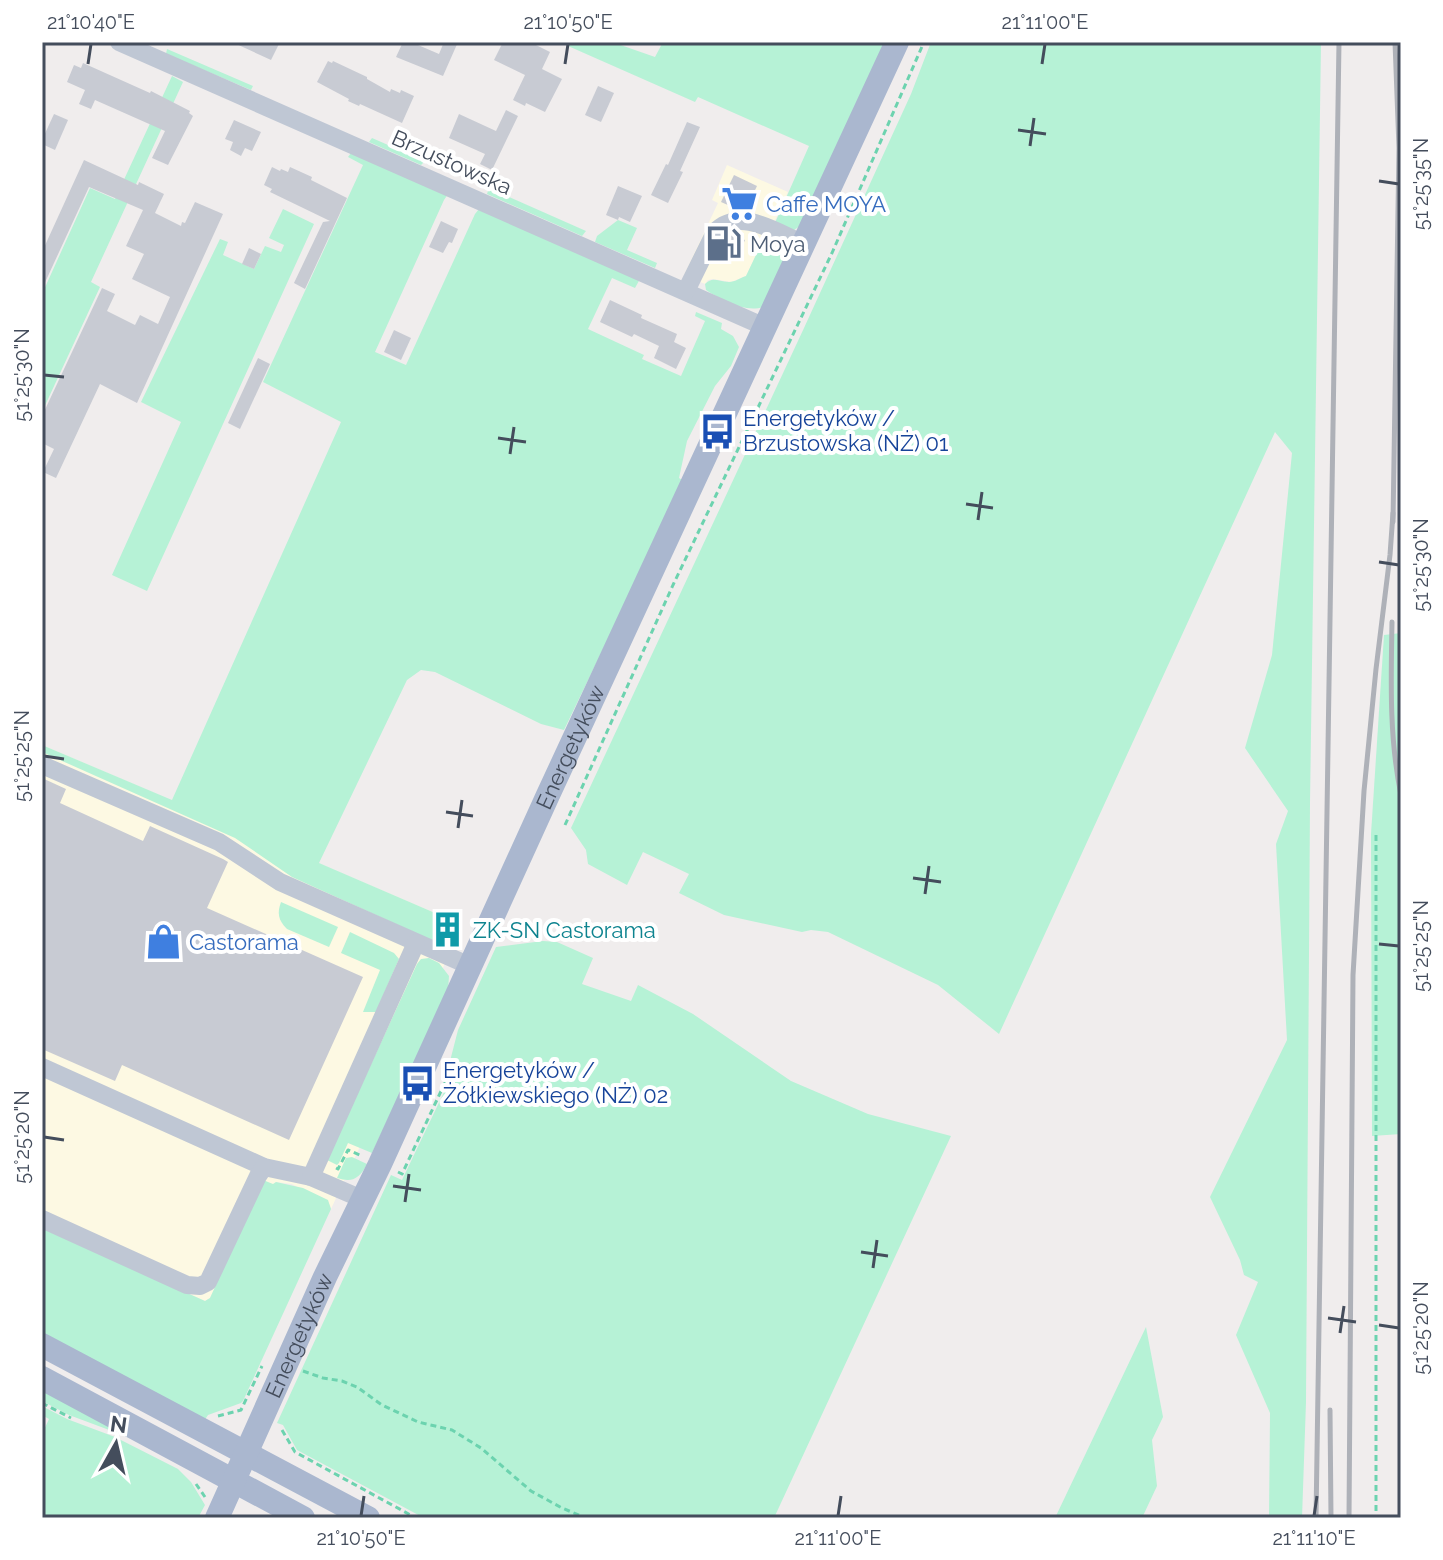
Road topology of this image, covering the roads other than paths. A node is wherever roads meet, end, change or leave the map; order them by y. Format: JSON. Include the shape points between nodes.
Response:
{"nodes":[{"id":1,"x":119,"y":42,"type":"edge"},
{"id":2,"x":897,"y":42,"type":"edge"},
{"id":3,"x":804,"y":244,"type":"junction"},
{"id":4,"x":686,"y":291,"type":"junction"},
{"id":5,"x":765,"y":327,"type":"junction"},
{"id":6,"x":42,"y":765,"type":"edge"},
{"id":7,"x":416,"y":943,"type":"junction"},
{"id":8,"x":470,"y":966,"type":"junction"},
{"id":9,"x":42,"y":1067,"type":"edge"},
{"id":10,"x":264,"y":1167,"type":"junction"},
{"id":11,"x":311,"y":1177,"type":"junction"},
{"id":12,"x":362,"y":1199,"type":"junction"},
{"id":13,"x":42,"y":1219,"type":"edge"},
{"id":14,"x":42,"y":1345,"type":"edge"},
{"id":15,"x":42,"y":1378,"type":"edge"},
{"id":16,"x":246,"y":1454,"type":"junction"},
{"id":17,"x":234,"y":1481,"type":"junction"},
{"id":18,"x":227,"y":1517,"type":"edge"},
{"id":19,"x":303,"y":1518,"type":"edge"},
{"id":20,"x":368,"y":1518,"type":"edge"}],
"edges":[{"from":1,"to":4,"type":"street","name":"Brzustowska"},
{"from":2,"to":3,"type":"main road","name":"Energetyków"},
{"from":3,"to":4,"type":"street","via":[[757,223],[729,222],[715,232]]},
{"from":3,"to":5,"type":"main road","name":"Energetyków"},
{"from":4,"to":5,"type":"street","name":"Brzustowska"},
{"from":5,"to":8,"type":"main road","name":"Energetyków"},
{"from":6,"to":7,"type":"street","via":[[219,842],[280,882]]},
{"from":7,"to":8,"type":"street"},
{"from":7,"to":11,"type":"street"},
{"from":8,"to":12,"type":"main road","name":"Energetyków"},
{"from":9,"to":10,"type":"street"},
{"from":10,"to":11,"type":"street"},
{"from":10,"to":13,"type":"street","via":[[208,1282],[200,1286],[187,1285]]},
{"from":11,"to":12,"type":"street"},
{"from":12,"to":16,"type":"main road","name":"Energetyków"},
{"from":14,"to":16,"type":"main road"},
{"from":15,"to":17,"type":"main road"},
{"from":16,"to":17,"type":"main road","name":"Energetyków"},
{"from":16,"to":20,"type":"main road"},
{"from":17,"to":18,"type":"main road","name":"Energetyków"},
{"from":17,"to":19,"type":"main road"}]}
